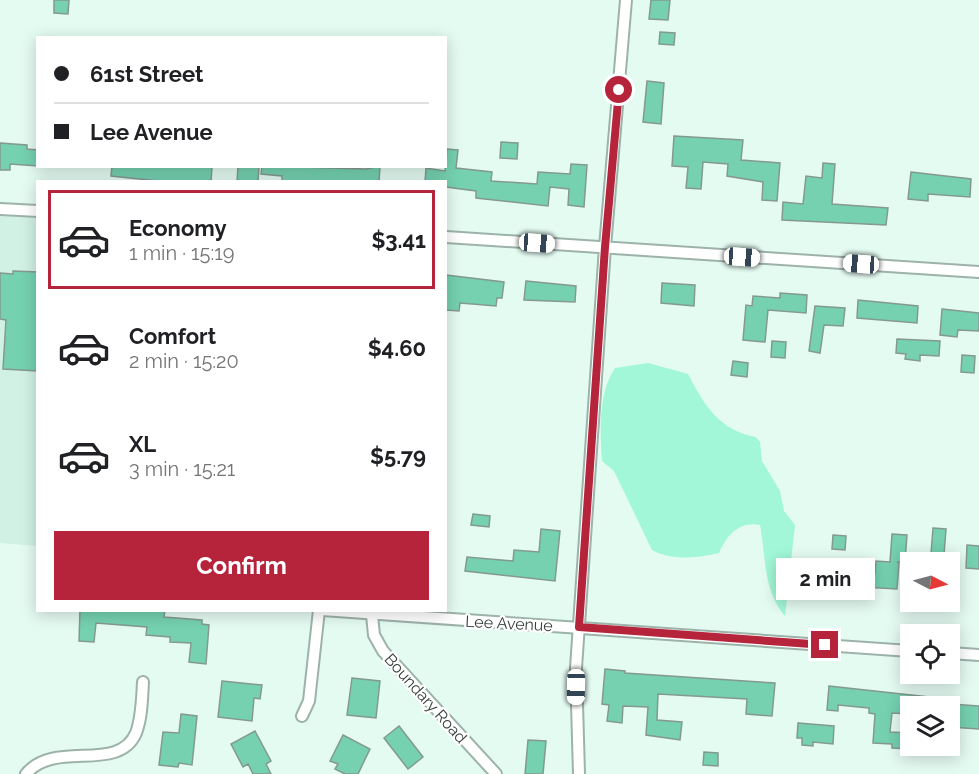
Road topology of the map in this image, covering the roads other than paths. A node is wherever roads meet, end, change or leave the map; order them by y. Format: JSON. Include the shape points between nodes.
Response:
{"nodes":[{"id":1,"x":626,"y":0,"type":"edge"},
{"id":2,"x":0,"y":209,"type":"edge"},
{"id":3,"x":36,"y":211,"type":"edge"},
{"id":4,"x":447,"y":237,"type":"edge"},
{"id":5,"x":605,"y":247,"type":"junction"},
{"id":6,"x":979,"y":272,"type":"edge"},
{"id":7,"x":321,"y":612,"type":"edge"},
{"id":8,"x":341,"y":612,"type":"edge"},
{"id":9,"x":372,"y":615,"type":"junction"},
{"id":10,"x":579,"y":627,"type":"junction"},
{"id":11,"x":900,"y":650,"type":"edge"},
{"id":12,"x":960,"y":654,"type":"edge"},
{"id":13,"x":979,"y":655,"type":"edge"},
{"id":14,"x":143,"y":682,"type":"dead end"},
{"id":15,"x":302,"y":716,"type":"dead end"},
{"id":16,"x":26,"y":774,"type":"edge"},
{"id":17,"x":496,"y":774,"type":"edge"},
{"id":18,"x":579,"y":774,"type":"edge"}],
"edges":[{"from":1,"to":5,"type":"street"},
{"from":2,"to":3,"type":"street"},
{"from":4,"to":5,"type":"street"},
{"from":5,"to":6,"type":"street"},
{"from":5,"to":10,"type":"street"},
{"from":7,"to":15,"type":"street","via":[[309,701]]},
{"from":8,"to":9,"type":"street","name":"Lee Avenue"},
{"from":9,"to":10,"type":"street","name":"Lee Avenue"},
{"from":9,"to":17,"type":"street","name":"Boundary Road","via":[[374,635],[383,651]]},
{"from":10,"to":11,"type":"street","name":"Lee Avenue"},
{"from":10,"to":18,"type":"street"},
{"from":12,"to":13,"type":"street"},
{"from":14,"to":16,"type":"street","via":[[136,734],[123,750],[103,759],[56,758]]}]}
